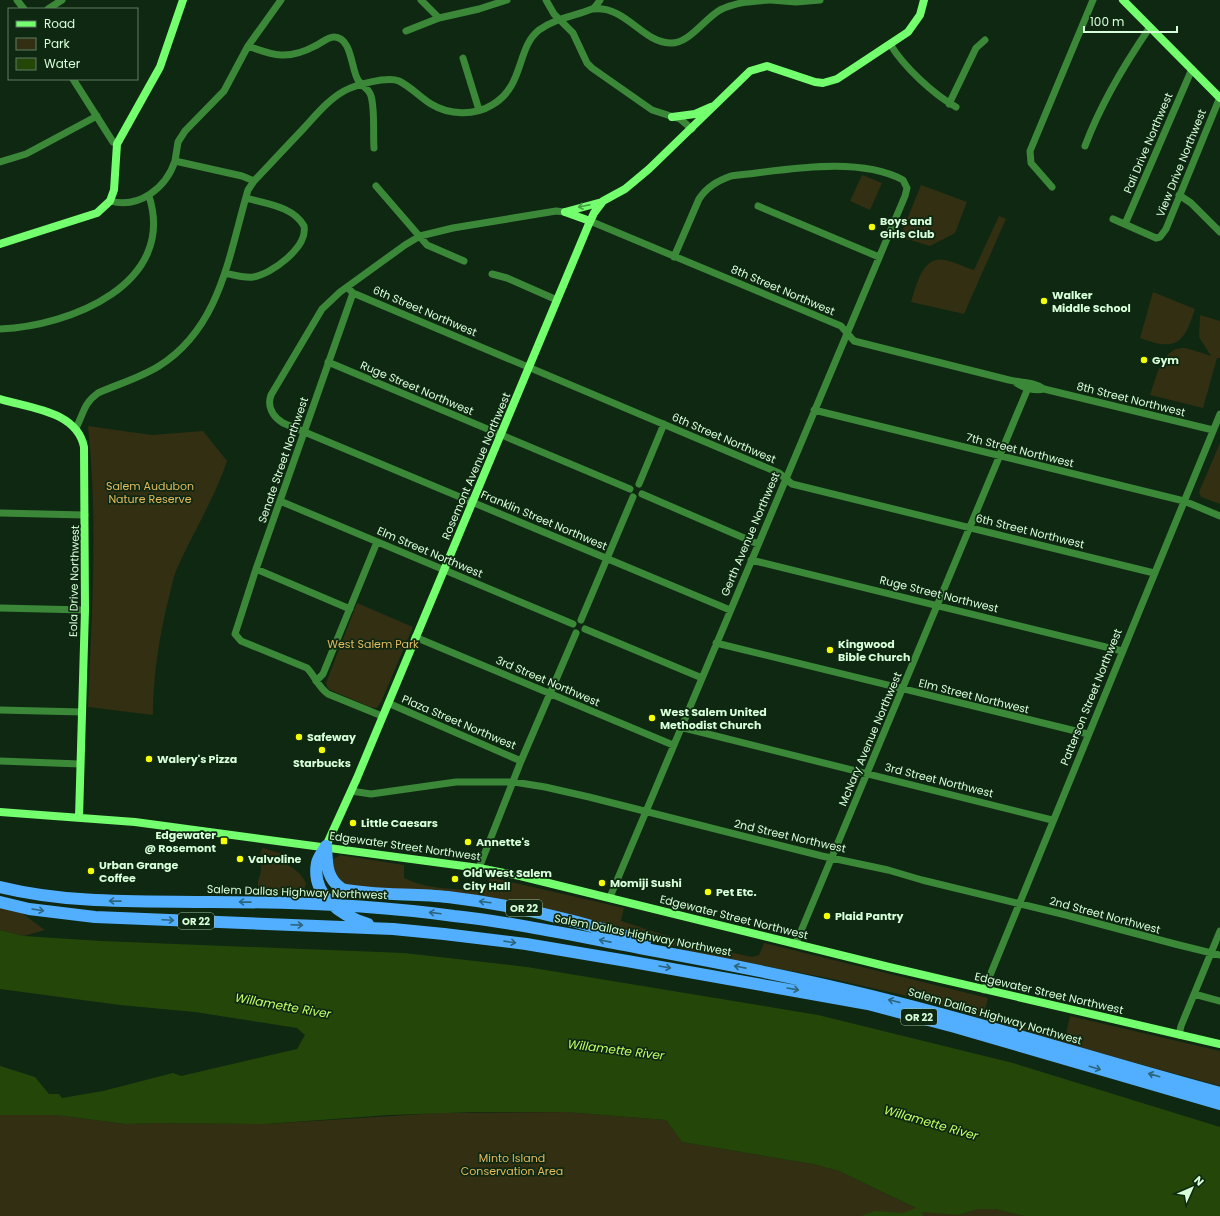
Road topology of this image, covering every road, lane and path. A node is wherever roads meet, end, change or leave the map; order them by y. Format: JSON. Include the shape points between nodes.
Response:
{"nodes":[{"id":1,"x":17,"y":0,"type":"edge"},
{"id":2,"x":62,"y":0,"type":"edge"},
{"id":3,"x":184,"y":0,"type":"edge"},
{"id":4,"x":281,"y":0,"type":"edge"},
{"id":5,"x":422,"y":0,"type":"edge"},
{"id":6,"x":507,"y":0,"type":"edge"},
{"id":7,"x":546,"y":0,"type":"edge"},
{"id":8,"x":600,"y":0,"type":"edge"},
{"id":9,"x":771,"y":0,"type":"edge"},
{"id":10,"x":820,"y":0,"type":"edge"},
{"id":11,"x":924,"y":0,"type":"edge"},
{"id":12,"x":1094,"y":0,"type":"edge"},
{"id":13,"x":1123,"y":0,"type":"edge"},
{"id":14,"x":23,"y":8,"type":"edge"},
{"id":15,"x":50,"y":8,"type":"edge"},
{"id":16,"x":594,"y":8,"type":"junction"},
{"id":17,"x":439,"y":18,"type":"junction"},
{"id":18,"x":559,"y":20,"type":"junction"},
{"id":19,"x":1150,"y":27,"type":"junction"},
{"id":20,"x":406,"y":31,"type":"dead end"},
{"id":21,"x":986,"y":40,"type":"dead end"},
{"id":22,"x":890,"y":44,"type":"junction"},
{"id":23,"x":248,"y":46,"type":"junction"},
{"id":24,"x":463,"y":58,"type":"dead end"},
{"id":25,"x":1192,"y":69,"type":"junction"},
{"id":26,"x":74,"y":80,"type":"edge"},
{"id":27,"x":362,"y":84,"type":"junction"},
{"id":28,"x":1220,"y":97,"type":"edge"},
{"id":29,"x":717,"y":104,"type":"junction"},
{"id":30,"x":479,"y":110,"type":"junction"},
{"id":31,"x":97,"y":116,"type":"junction"},
{"id":32,"x":672,"y":117,"type":"junction"},
{"id":33,"x":692,"y":129,"type":"junction"},
{"id":34,"x":117,"y":144,"type":"junction"},
{"id":35,"x":1084,"y":146,"type":"dead end"},
{"id":36,"x":374,"y":148,"type":"dead end"},
{"id":37,"x":0,"y":162,"type":"edge"},
{"id":38,"x":175,"y":162,"type":"junction"},
{"id":39,"x":254,"y":181,"type":"junction"},
{"id":40,"x":376,"y":186,"type":"dead end"},
{"id":41,"x":1052,"y":187,"type":"dead end"},
{"id":42,"x":1179,"y":195,"type":"junction"},
{"id":43,"x":149,"y":196,"type":"junction"},
{"id":44,"x":246,"y":198,"type":"junction"},
{"id":45,"x":110,"y":201,"type":"junction"},
{"id":46,"x":603,"y":201,"type":"junction"},
{"id":47,"x":758,"y":206,"type":"dead end"},
{"id":48,"x":565,"y":212,"type":"junction"},
{"id":49,"x":1113,"y":219,"type":"dead end"},
{"id":50,"x":590,"y":222,"type":"junction"},
{"id":51,"x":1125,"y":224,"type":"junction"},
{"id":52,"x":1220,"y":232,"type":"edge"},
{"id":53,"x":420,"y":236,"type":"junction"},
{"id":54,"x":0,"y":244,"type":"edge"},
{"id":55,"x":674,"y":257,"type":"junction"},
{"id":56,"x":880,"y":257,"type":"junction"},
{"id":57,"x":464,"y":261,"type":"dead end"},
{"id":58,"x":225,"y":273,"type":"junction"},
{"id":59,"x":492,"y":274,"type":"dead end"},
{"id":60,"x":347,"y":287,"type":"junction"},
{"id":61,"x":353,"y":292,"type":"junction"},
{"id":62,"x":557,"y":300,"type":"junction"},
{"id":63,"x":0,"y":329,"type":"edge"},
{"id":64,"x":847,"y":334,"type":"junction"},
{"id":65,"x":328,"y":362,"type":"junction"},
{"id":66,"x":529,"y":367,"type":"junction"},
{"id":67,"x":1015,"y":382,"type":"junction"},
{"id":68,"x":1028,"y":388,"type":"junction"},
{"id":69,"x":1044,"y":389,"type":"junction"},
{"id":70,"x":0,"y":400,"type":"edge"},
{"id":71,"x":814,"y":410,"type":"junction"},
{"id":72,"x":1220,"y":414,"type":"edge"},
{"id":73,"x":664,"y":424,"type":"junction"},
{"id":74,"x":76,"y":428,"type":"junction"},
{"id":75,"x":1213,"y":430,"type":"junction"},
{"id":76,"x":305,"y":432,"type":"junction"},
{"id":77,"x":500,"y":435,"type":"junction"},
{"id":78,"x":1000,"y":456,"type":"junction"},
{"id":79,"x":785,"y":478,"type":"junction"},
{"id":80,"x":639,"y":484,"type":"junction"},
{"id":81,"x":630,"y":489,"type":"junction"},
{"id":82,"x":642,"y":494,"type":"junction"},
{"id":83,"x":633,"y":497,"type":"junction"},
{"id":84,"x":280,"y":501,"type":"junction"},
{"id":85,"x":1184,"y":501,"type":"junction"},
{"id":86,"x":473,"y":502,"type":"junction"},
{"id":87,"x":0,"y":513,"type":"edge"},
{"id":88,"x":85,"y":515,"type":"junction"},
{"id":89,"x":1220,"y":516,"type":"edge"},
{"id":90,"x":970,"y":528,"type":"junction"},
{"id":91,"x":377,"y":542,"type":"junction"},
{"id":92,"x":758,"y":544,"type":"junction"},
{"id":93,"x":607,"y":559,"type":"junction"},
{"id":94,"x":751,"y":560,"type":"junction"},
{"id":95,"x":256,"y":569,"type":"junction"},
{"id":96,"x":444,"y":570,"type":"junction"},
{"id":97,"x":1154,"y":573,"type":"junction"},
{"id":98,"x":938,"y":605,"type":"junction"},
{"id":99,"x":0,"y":608,"type":"edge"},
{"id":100,"x":350,"y":609,"type":"junction"},
{"id":101,"x":85,"y":610,"type":"junction"},
{"id":102,"x":730,"y":610,"type":"junction"},
{"id":103,"x":581,"y":620,"type":"junction"},
{"id":104,"x":573,"y":624,"type":"junction"},
{"id":105,"x":585,"y":629,"type":"junction"},
{"id":106,"x":576,"y":633,"type":"junction"},
{"id":107,"x":415,"y":637,"type":"junction"},
{"id":108,"x":716,"y":643,"type":"junction"},
{"id":109,"x":1122,"y":651,"type":"junction"},
{"id":110,"x":702,"y":678,"type":"junction"},
{"id":111,"x":316,"y":681,"type":"junction"},
{"id":112,"x":902,"y":690,"type":"junction"},
{"id":113,"x":549,"y":694,"type":"junction"},
{"id":114,"x":388,"y":703,"type":"junction"},
{"id":115,"x":0,"y":710,"type":"edge"},
{"id":116,"x":82,"y":712,"type":"junction"},
{"id":117,"x":382,"y":716,"type":"junction"},
{"id":118,"x":680,"y":727,"type":"junction"},
{"id":119,"x":1088,"y":734,"type":"junction"},
{"id":120,"x":672,"y":745,"type":"junction"},
{"id":121,"x":0,"y":761,"type":"edge"},
{"id":122,"x":521,"y":761,"type":"junction"},
{"id":123,"x":80,"y":764,"type":"junction"},
{"id":124,"x":867,"y":774,"type":"junction"},
{"id":125,"x":514,"y":782,"type":"junction"},
{"id":126,"x":351,"y":791,"type":"junction"},
{"id":127,"x":0,"y":812,"type":"edge"},
{"id":128,"x":645,"y":812,"type":"junction"},
{"id":129,"x":79,"y":818,"type":"junction"},
{"id":130,"x":1052,"y":820,"type":"junction"},
{"id":131,"x":326,"y":846,"type":"junction"},
{"id":132,"x":832,"y":857,"type":"junction"},
{"id":133,"x":479,"y":868,"type":"junction"},
{"id":134,"x":0,"y":887,"type":"edge"},
{"id":135,"x":610,"y":898,"type":"junction"},
{"id":136,"x":0,"y":902,"type":"edge"},
{"id":137,"x":1019,"y":903,"type":"junction"},
{"id":138,"x":393,"y":929,"type":"junction"},
{"id":139,"x":1220,"y":931,"type":"edge"},
{"id":140,"x":796,"y":944,"type":"junction"},
{"id":141,"x":1211,"y":953,"type":"junction"},
{"id":142,"x":1220,"y":954,"type":"edge"},
{"id":143,"x":684,"y":956,"type":"junction"},
{"id":144,"x":984,"y":990,"type":"junction"},
{"id":145,"x":1194,"y":994,"type":"junction"},
{"id":146,"x":1220,"y":1001,"type":"edge"},
{"id":147,"x":1179,"y":1035,"type":"junction"},
{"id":148,"x":1220,"y":1044,"type":"edge"},
{"id":149,"x":1220,"y":1093,"type":"edge"},
{"id":150,"x":1220,"y":1105,"type":"edge"}],
"edges":[{"from":1,"to":14,"type":"street"},
{"from":2,"to":15,"type":"street"},
{"from":3,"to":34,"type":"main road","via":[[154,79]]},
{"from":4,"to":23,"type":"street"},
{"from":5,"to":17,"type":"street"},
{"from":6,"to":17,"type":"street","via":[[479,10]]},
{"from":7,"to":18,"type":"street"},
{"from":8,"to":16,"type":"street"},
{"from":9,"to":10,"type":"street"},
{"from":9,"to":16,"type":"street","via":[[745,2],[721,10],[701,23],[686,39],[672,43],[654,38],[617,13]]},
{"from":11,"to":22,"type":"main road","name":"Rosemont Avenue Northwest","via":[[920,15],[913,26]]},
{"from":12,"to":41,"type":"street","via":[[1031,148],[1033,166]]},
{"from":13,"to":19,"type":"main road"},
{"from":16,"to":18,"type":"street"},
{"from":17,"to":20,"type":"street"},
{"from":18,"to":30,"type":"street","via":[[538,31],[509,90],[496,102]]},
{"from":18,"to":32,"type":"street","via":[[573,33],[587,63],[592,68],[652,110]]},
{"from":19,"to":25,"type":"main road"},
{"from":19,"to":35,"type":"street","via":[[1116,79]]},
{"from":21,"to":22,"type":"street","via":[[976,48],[952,105],[940,98],[896,54]]},
{"from":22,"to":29,"type":"main road","name":"Rosemont Avenue Northwest","via":[[830,82],[815,82],[773,67],[756,68],[744,76]]},
{"from":23,"to":27,"type":"street","via":[[280,56],[308,50],[330,38],[340,38],[348,47],[358,80]]},
{"from":23,"to":38,"type":"street","via":[[224,91],[185,131],[178,142]]},
{"from":24,"to":30,"type":"street"},
{"from":25,"to":28,"type":"main road"},
{"from":25,"to":51,"type":"street","name":"Pali Drive Northwest"},
{"from":26,"to":31,"type":"street"},
{"from":27,"to":30,"type":"street","via":[[386,79],[398,81],[442,110],[457,113]]},
{"from":27,"to":36,"type":"street","via":[[368,88],[372,98]]},
{"from":27,"to":39,"type":"street","via":[[343,92],[325,105]]},
{"from":28,"to":42,"type":"street","name":"View Drive Northwest"},
{"from":29,"to":32,"type":"main road","via":[[695,114]]},
{"from":29,"to":33,"type":"main road","name":"Rosemont Avenue Northwest"},
{"from":31,"to":34,"type":"street","via":[[113,142]]},
{"from":31,"to":37,"type":"street","via":[[26,154]]},
{"from":32,"to":33,"type":"street","via":[[685,122]]},
{"from":33,"to":46,"type":"main road","name":"Rosemont Avenue Northwest","via":[[634,182]]},
{"from":34,"to":45,"type":"main road","via":[[114,190]]},
{"from":38,"to":39,"type":"street","via":[[242,176]]},
{"from":38,"to":43,"type":"street","via":[[167,179]]},
{"from":39,"to":44,"type":"street"},
{"from":40,"to":53,"type":"street"},
{"from":42,"to":51,"type":"street","name":"View Drive Northwest","via":[[1166,229],[1160,237],[1156,238]]},
{"from":42,"to":52,"type":"street","via":[[1191,203]]},
{"from":43,"to":45,"type":"street","via":[[119,204]]},
{"from":43,"to":63,"type":"street","via":[[154,211],[153,241],[136,272],[125,284],[98,303],[61,318]]},
{"from":44,"to":58,"type":"street"},
{"from":44,"to":58,"type":"street","via":[[295,214],[304,226],[303,238],[295,250],[270,271],[252,277]]},
{"from":45,"to":54,"type":"main road","via":[[97,213]]},
{"from":46,"to":48,"type":"main road","one_way":true},
{"from":46,"to":50,"type":"main road","name":"Rosemont Avenue Northwest"},
{"from":47,"to":56,"type":"street"},
{"from":48,"to":50,"type":"main road"},
{"from":48,"to":53,"type":"street","name":"Franklin Street Northwest","via":[[556,211],[453,228]]},
{"from":49,"to":51,"type":"street"},
{"from":50,"to":55,"type":"street","name":"8th Street Northwest"},
{"from":50,"to":62,"type":"main road","name":"Rosemont Avenue Northwest"},
{"from":53,"to":57,"type":"street","via":[[427,245]]},
{"from":53,"to":60,"type":"street","name":"Franklin Street Northwest"},
{"from":55,"to":56,"type":"street","name":"Gerth Avenue Northwest","via":[[699,199],[704,191],[720,180],[730,176],[831,166],[883,171],[903,180],[907,188],[905,196]]},
{"from":55,"to":64,"type":"street","name":"8th Street Northwest","via":[[841,326]]},
{"from":56,"to":64,"type":"street","name":"Gerth Avenue Northwest"},
{"from":58,"to":74,"type":"street","via":[[213,306],[198,331],[184,346],[158,367],[94,396],[85,406]]},
{"from":59,"to":62,"type":"street"},
{"from":60,"to":61,"type":"street","name":"6th Street Northwest"},
{"from":60,"to":76,"type":"street","name":"Franklin Street Northwest","via":[[330,300],[315,318],[279,379],[270,400],[271,411],[278,420]]},
{"from":61,"to":65,"type":"street","name":"Senate Street Northwest"},
{"from":61,"to":66,"type":"street","name":"6th Street Northwest"},
{"from":62,"to":66,"type":"main road","name":"Rosemont Avenue Northwest"},
{"from":64,"to":67,"type":"street","name":"8th Street Northwest","via":[[854,341]]},
{"from":64,"to":71,"type":"street","name":"Gerth Avenue Northwest"},
{"from":65,"to":76,"type":"street","name":"Senate Street Northwest"},
{"from":65,"to":77,"type":"street","name":"Ruge Street Northwest"},
{"from":66,"to":73,"type":"street","name":"6th Street Northwest"},
{"from":66,"to":77,"type":"main road","name":"Rosemont Avenue Northwest"},
{"from":67,"to":68,"type":"street","name":"8th Street Northwest"},
{"from":67,"to":69,"type":"street","name":"8th Street Northwest","via":[[1021,380],[1040,385]]},
{"from":68,"to":69,"type":"street","name":"8th Street Northwest"},
{"from":68,"to":78,"type":"street","name":"McNary Avenue Northwest"},
{"from":69,"to":75,"type":"street","name":"8th Street Northwest"},
{"from":70,"to":74,"type":"main road","via":[[62,417]]},
{"from":71,"to":78,"type":"street","name":"7th Street Northwest"},
{"from":71,"to":79,"type":"street","name":"Gerth Avenue Northwest"},
{"from":72,"to":75,"type":"street","name":"Patterson Street Northwest"},
{"from":73,"to":79,"type":"street","name":"6th Street Northwest","via":[[779,473]]},
{"from":73,"to":80,"type":"street"},
{"from":74,"to":88,"type":"main road","name":"Eola Drive Northwest","via":[[84,447]]},
{"from":75,"to":85,"type":"street","name":"Patterson Street Northwest"},
{"from":76,"to":84,"type":"street","name":"Senate Street Northwest"},
{"from":76,"to":86,"type":"street","name":"Franklin Street Northwest"},
{"from":77,"to":81,"type":"street","name":"Ruge Street Northwest"},
{"from":77,"to":86,"type":"main road","name":"Rosemont Avenue Northwest"},
{"from":78,"to":85,"type":"street","name":"7th Street Northwest"},
{"from":78,"to":90,"type":"street","name":"McNary Avenue Northwest"},
{"from":79,"to":90,"type":"street","name":"6th Street Northwest","via":[[792,484]]},
{"from":79,"to":92,"type":"street","name":"Gerth Avenue Northwest"},
{"from":80,"to":81,"type":"street"},
{"from":80,"to":82,"type":"street","via":[[643,489]]},
{"from":81,"to":83,"type":"street"},
{"from":82,"to":83,"type":"street","via":[[637,498]]},
{"from":82,"to":92,"type":"street"},
{"from":83,"to":93,"type":"street"},
{"from":84,"to":91,"type":"street","name":"Elm Street Northwest"},
{"from":84,"to":95,"type":"street","name":"Senate Street Northwest"},
{"from":85,"to":89,"type":"street","name":"7th Street Northwest"},
{"from":85,"to":97,"type":"street","name":"Patterson Street Northwest"},
{"from":86,"to":93,"type":"street","name":"Franklin Street Northwest"},
{"from":86,"to":96,"type":"main road","name":"Rosemont Avenue Northwest"},
{"from":87,"to":88,"type":"street"},
{"from":88,"to":101,"type":"main road","name":"Eola Drive Northwest"},
{"from":90,"to":97,"type":"street","name":"6th Street Northwest"},
{"from":90,"to":98,"type":"street","name":"McNary Avenue Northwest"},
{"from":91,"to":96,"type":"street","name":"Elm Street Northwest"},
{"from":91,"to":100,"type":"street"},
{"from":92,"to":94,"type":"street","name":"Gerth Avenue Northwest"},
{"from":93,"to":102,"type":"street","name":"Franklin Street Northwest"},
{"from":93,"to":103,"type":"street"},
{"from":94,"to":98,"type":"street","name":"Ruge Street Northwest"},
{"from":94,"to":102,"type":"street","name":"Gerth Avenue Northwest"},
{"from":95,"to":100,"type":"street"},
{"from":95,"to":111,"type":"street","name":"Senate Street Northwest","via":[[235,634],[241,641],[307,668]]},
{"from":96,"to":104,"type":"street","name":"Elm Street Northwest"},
{"from":96,"to":107,"type":"main road","name":"Rosemont Avenue Northwest"},
{"from":97,"to":109,"type":"street","name":"Patterson Street Northwest"},
{"from":98,"to":109,"type":"street","name":"Ruge Street Northwest"},
{"from":98,"to":112,"type":"street","name":"McNary Avenue Northwest"},
{"from":99,"to":101,"type":"street"},
{"from":100,"to":111,"type":"street","via":[[323,674]]},
{"from":101,"to":116,"type":"main road","name":"Eola Drive Northwest"},
{"from":102,"to":108,"type":"street","name":"Gerth Avenue Northwest"},
{"from":103,"to":104,"type":"street"},
{"from":103,"to":105,"type":"street"},
{"from":104,"to":106,"type":"street"},
{"from":105,"to":106,"type":"street"},
{"from":105,"to":110,"type":"street"},
{"from":106,"to":113,"type":"street"},
{"from":107,"to":113,"type":"street","name":"3rd Street Northwest"},
{"from":107,"to":114,"type":"main road","name":"Rosemont Avenue Northwest"},
{"from":108,"to":110,"type":"street","name":"Gerth Avenue Northwest"},
{"from":108,"to":112,"type":"street","name":"Elm Street Northwest"},
{"from":109,"to":119,"type":"street","name":"Patterson Street Northwest"},
{"from":110,"to":118,"type":"street","name":"Gerth Avenue Northwest"},
{"from":111,"to":117,"type":"street","via":[[328,694]]},
{"from":112,"to":119,"type":"street","name":"Elm Street Northwest"},
{"from":112,"to":124,"type":"street","name":"McNary Avenue Northwest"},
{"from":113,"to":120,"type":"street","name":"3rd Street Northwest"},
{"from":113,"to":122,"type":"street"},
{"from":114,"to":117,"type":"main road","name":"Rosemont Avenue Northwest"},
{"from":114,"to":122,"type":"street","name":"Plaza Street Northwest"},
{"from":115,"to":116,"type":"street"},
{"from":116,"to":123,"type":"main road","name":"Eola Drive Northwest"},
{"from":117,"to":126,"type":"main road","name":"Rosemont Avenue Northwest"},
{"from":118,"to":120,"type":"street","name":"Gerth Avenue Northwest"},
{"from":118,"to":124,"type":"street","name":"3rd Street Northwest"},
{"from":119,"to":130,"type":"street","name":"Patterson Street Northwest"},
{"from":120,"to":128,"type":"street","name":"Gerth Avenue Northwest"},
{"from":121,"to":123,"type":"street"},
{"from":122,"to":125,"type":"street"},
{"from":123,"to":129,"type":"main road","name":"Eola Drive Northwest"},
{"from":124,"to":130,"type":"street","name":"3rd Street Northwest"},
{"from":124,"to":132,"type":"street","name":"McNary Avenue Northwest"},
{"from":125,"to":126,"type":"street","name":"2nd Street Northwest","via":[[456,782],[371,794]]},
{"from":125,"to":128,"type":"street","name":"2nd Street Northwest","via":[[589,796]]},
{"from":125,"to":133,"type":"street"},
{"from":126,"to":131,"type":"main road","name":"Rosemont Avenue Northwest"},
{"from":127,"to":129,"type":"main road","name":"Edgewater Street Northwest"},
{"from":128,"to":132,"type":"street","name":"2nd Street Northwest"},
{"from":128,"to":135,"type":"street","name":"Gerth Avenue Northwest"},
{"from":129,"to":131,"type":"main road","name":"Edgewater Street Northwest","via":[[135,822]]},
{"from":130,"to":137,"type":"street","name":"Patterson Street Northwest"},
{"from":131,"to":133,"type":"main road","name":"Edgewater Street Northwest"},
{"from":131,"to":138,"type":"highway","number":"OR 22","via":[[317,862],[319,883],[326,899],[351,918]]},
{"from":143,"to":131,"type":"highway","number":"OR 22","one_way":true,"via":[[595,926],[499,903],[446,896],[342,889],[329,875]]},
{"from":132,"to":137,"type":"street","name":"2nd Street Northwest"},
{"from":132,"to":140,"type":"street","name":"McNary Avenue Northwest"},
{"from":133,"to":135,"type":"main road","name":"Edgewater Street Northwest"},
{"from":143,"to":134,"type":"highway","name":"Salem Dallas Highway Northwest","number":"OR 22","one_way":true,"via":[[493,921],[363,906],[99,900],[41,895]]},
{"from":135,"to":140,"type":"main road","name":"Edgewater Street Northwest"},
{"from":136,"to":138,"type":"highway","name":"Salem Dallas Highway Northwest","number":"OR 22","one_way":true,"via":[[42,911],[95,917]]},
{"from":137,"to":141,"type":"street","name":"2nd Street Northwest"},
{"from":137,"to":144,"type":"street","name":"Patterson Street Northwest"},
{"from":138,"to":150,"type":"highway","name":"Salem Dallas Highway Northwest","number":"OR 22","one_way":true,"via":[[526,944],[833,996],[955,1027]]},
{"from":139,"to":141,"type":"street"},
{"from":140,"to":144,"type":"main road","name":"Edgewater Street Northwest"},
{"from":141,"to":142,"type":"street","name":"2nd Street Northwest"},
{"from":141,"to":145,"type":"street"},
{"from":149,"to":143,"type":"highway","name":"Salem Dallas Highway Northwest","number":"OR 22","one_way":true,"via":[[910,1005]]},
{"from":144,"to":147,"type":"main road","name":"Edgewater Street Northwest"},
{"from":145,"to":146,"type":"street"},
{"from":145,"to":147,"type":"street"},
{"from":147,"to":148,"type":"main road","name":"Edgewater Street Northwest"}]}
